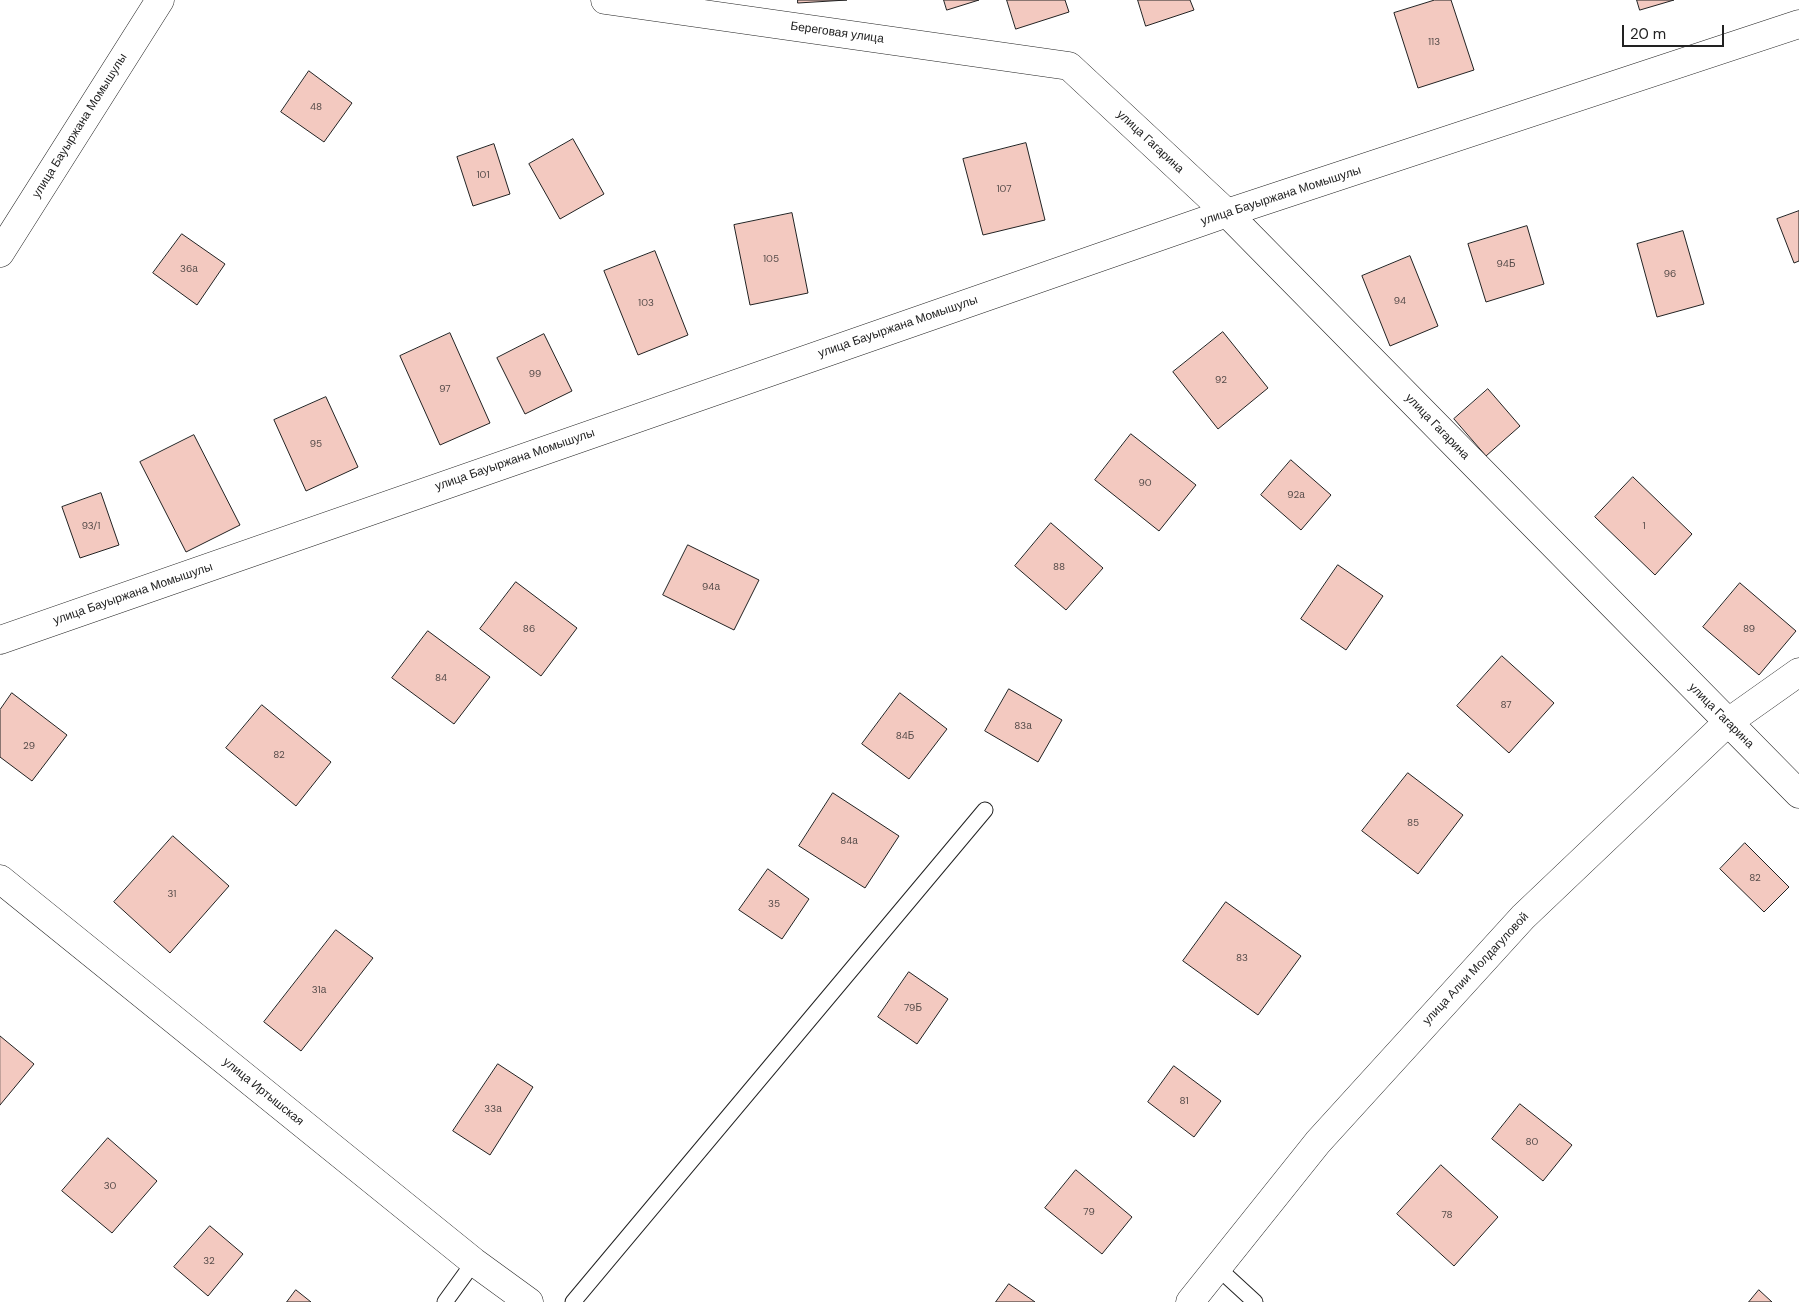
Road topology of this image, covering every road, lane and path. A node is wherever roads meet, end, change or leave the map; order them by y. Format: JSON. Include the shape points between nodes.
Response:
{"nodes":[{"id":1,"x":160,"y":0,"type":"edge"},
{"id":2,"x":605,"y":0,"type":"edge"},
{"id":3,"x":1799,"y":24,"type":"edge"},
{"id":4,"x":1068,"y":66,"type":"joint"},
{"id":5,"x":1227,"y":213,"type":"junction"},
{"id":6,"x":0,"y":253,"type":"edge"},
{"id":7,"x":0,"y":640,"type":"edge"},
{"id":8,"x":1799,"y":672,"type":"edge"},
{"id":9,"x":1727,"y":723,"type":"junction"},
{"id":10,"x":1799,"y":794,"type":"edge"},
{"id":11,"x":985,"y":810,"type":"dead end"},
{"id":12,"x":0,"y":879,"type":"edge"},
{"id":13,"x":474,"y":1262,"type":"junction"},
{"id":14,"x":1218,"y":1268,"type":"junction"},
{"id":15,"x":445,"y":1302,"type":"edge"},
{"id":16,"x":529,"y":1302,"type":"edge"},
{"id":17,"x":574,"y":1302,"type":"edge"},
{"id":18,"x":1190,"y":1302,"type":"edge"},
{"id":19,"x":1255,"y":1302,"type":"edge"}],
"edges":[{"from":1,"to":6,"type":"street","name":"улица Бауыржана Момышулы"},
{"from":2,"to":4,"type":"street","name":"Береговая улица"},
{"from":3,"to":5,"type":"street","name":"улица Бауыржана Момышулы"},
{"from":4,"to":5,"type":"street","name":"улица Гагарина"},
{"from":5,"to":7,"type":"street","name":"улица Бауыржана Момышулы"},
{"from":5,"to":9,"type":"street","name":"улица Гагарина"},
{"from":8,"to":9,"type":"street","name":"улица Алии Молдагуловой"},
{"from":9,"to":10,"type":"street","name":"улица Гагарина"},
{"from":9,"to":14,"type":"street","name":"улица Алии Молдагуловой","via":[[1523,917],[1318,1142]]},
{"from":11,"to":17,"type":"lane"},
{"from":12,"to":13,"type":"street","name":"улица Иртышская"},
{"from":13,"to":15,"type":"lane"},
{"from":13,"to":16,"type":"street","name":"улица Иртышская"},
{"from":14,"to":18,"type":"street","name":"улица Алии Молдагуловой"},
{"from":14,"to":19,"type":"lane"}]}
